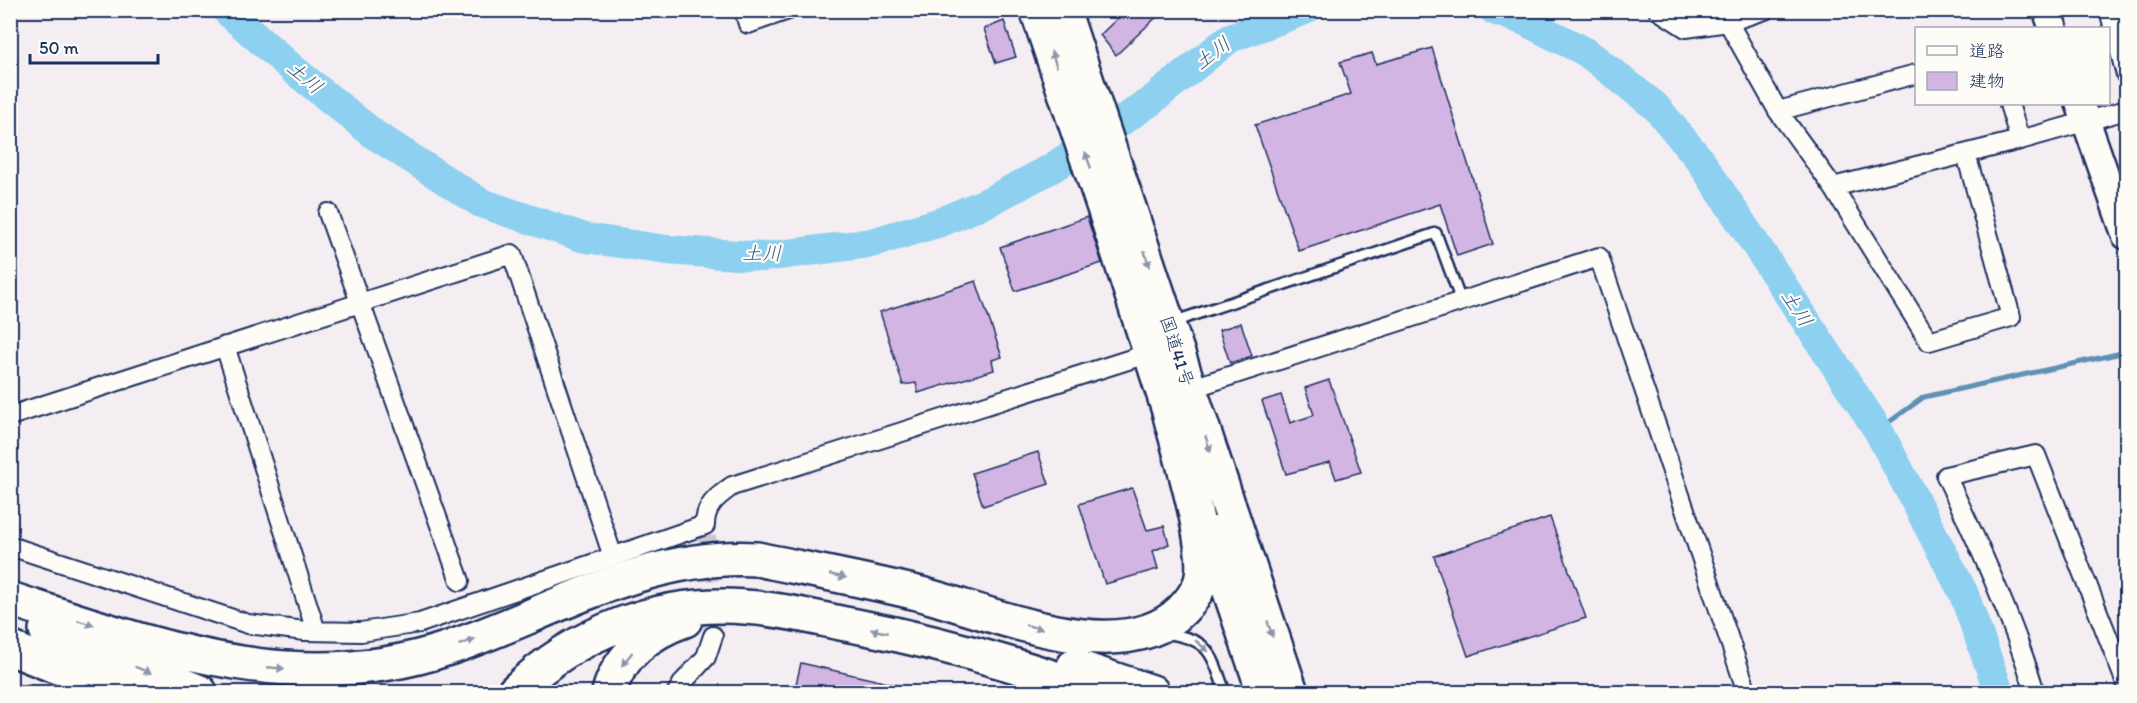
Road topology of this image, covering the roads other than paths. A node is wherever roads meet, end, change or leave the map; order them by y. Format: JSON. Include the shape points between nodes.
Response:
{"nodes":[{"id":1,"x":744,"y":10,"type":"edge"},
{"id":2,"x":789,"y":10,"type":"edge"},
{"id":3,"x":1037,"y":10,"type":"edge"},
{"id":4,"x":1063,"y":10,"type":"edge"},
{"id":5,"x":1658,"y":10,"type":"edge"},
{"id":6,"x":1765,"y":10,"type":"edge"},
{"id":7,"x":2047,"y":10,"type":"edge"},
{"id":8,"x":2109,"y":10,"type":"edge"},
{"id":9,"x":1728,"y":22,"type":"junction"},
{"id":10,"x":2053,"y":27,"type":"edge"},
{"id":11,"x":1915,"y":75,"type":"edge"},
{"id":12,"x":2127,"y":75,"type":"edge"},
{"id":13,"x":1082,"y":105,"type":"junction"},
{"id":14,"x":2009,"y":105,"type":"edge"},
{"id":15,"x":2127,"y":110,"type":"edge"},
{"id":16,"x":1778,"y":111,"type":"junction"},
{"id":17,"x":2083,"y":112,"type":"edge"},
{"id":18,"x":2020,"y":140,"type":"junction"},
{"id":19,"x":1966,"y":154,"type":"junction"},
{"id":20,"x":1833,"y":187,"type":"junction"},
{"id":21,"x":1117,"y":207,"type":"junction"},
{"id":22,"x":328,"y":213,"type":"dead end"},
{"id":23,"x":2127,"y":235,"type":"edge"},
{"id":24,"x":1461,"y":301,"type":"junction"},
{"id":25,"x":360,"y":303,"type":"junction"},
{"id":26,"x":1168,"y":323,"type":"junction"},
{"id":27,"x":225,"y":346,"type":"junction"},
{"id":28,"x":1150,"y":353,"type":"junction"},
{"id":29,"x":1190,"y":389,"type":"junction"},
{"id":30,"x":1170,"y":415,"type":"junction"},
{"id":31,"x":10,"y":416,"type":"edge"},
{"id":32,"x":10,"y":546,"type":"edge"},
{"id":33,"x":613,"y":557,"type":"junction"},
{"id":34,"x":781,"y":564,"type":"junction"},
{"id":35,"x":460,"y":581,"type":"dead end"},
{"id":36,"x":918,"y":593,"type":"junction"},
{"id":37,"x":10,"y":599,"type":"edge"},
{"id":38,"x":776,"y":610,"type":"junction"},
{"id":39,"x":10,"y":616,"type":"edge"},
{"id":40,"x":316,"y":631,"type":"junction"},
{"id":41,"x":1153,"y":631,"type":"junction"},
{"id":42,"x":713,"y":636,"type":"tunnel mouth"},
{"id":43,"x":910,"y":637,"type":"junction"},
{"id":44,"x":10,"y":648,"type":"edge"},
{"id":45,"x":2127,"y":683,"type":"edge"},
{"id":46,"x":120,"y":693,"type":"edge"},
{"id":47,"x":200,"y":693,"type":"edge"},
{"id":48,"x":488,"y":693,"type":"edge"},
{"id":49,"x":514,"y":693,"type":"edge"},
{"id":50,"x":609,"y":693,"type":"edge"},
{"id":51,"x":677,"y":693,"type":"edge"},
{"id":52,"x":1029,"y":693,"type":"edge"},
{"id":53,"x":1097,"y":693,"type":"edge"},
{"id":54,"x":1152,"y":693,"type":"edge"},
{"id":55,"x":1225,"y":693,"type":"edge"},
{"id":56,"x":1264,"y":693,"type":"edge"},
{"id":57,"x":1291,"y":693,"type":"edge"},
{"id":58,"x":1747,"y":693,"type":"edge"},
{"id":59,"x":2035,"y":693,"type":"edge"}],
"edges":[{"from":1,"to":2,"type":"street","via":[[748,24]]},
{"from":13,"to":3,"type":"highway","name":"国道41号","one_way":true},
{"from":4,"to":13,"type":"highway","name":"国道41号"},
{"from":5,"to":9,"type":"street","via":[[1686,28]]},
{"from":6,"to":9,"type":"street"},
{"from":7,"to":10,"type":"street"},
{"from":8,"to":12,"type":"street"},
{"from":9,"to":16,"type":"street"},
{"from":11,"to":16,"type":"street"},
{"from":13,"to":21,"type":"highway","name":"国道41号"},
{"from":14,"to":18,"type":"street"},
{"from":15,"to":17,"type":"street"},
{"from":16,"to":20,"type":"street"},
{"from":17,"to":18,"type":"street"},
{"from":17,"to":23,"type":"street"},
{"from":18,"to":19,"type":"street"},
{"from":19,"to":20,"type":"street"},
{"from":19,"to":20,"type":"street","via":[[2011,317],[1929,341]]},
{"from":21,"to":26,"type":"highway","name":"国道41号","one_way":true},
{"from":21,"to":28,"type":"highway","name":"国道41号"},
{"from":22,"to":25,"type":"street"},
{"from":24,"to":26,"type":"lane","via":[[1436,233]]},
{"from":24,"to":29,"type":"street"},
{"from":24,"to":58,"type":"street","via":[[1599,257]]},
{"from":25,"to":27,"type":"street"},
{"from":25,"to":33,"type":"street","via":[[512,254]]},
{"from":25,"to":35,"type":"street"},
{"from":26,"to":29,"type":"highway","name":"国道41号"},
{"from":27,"to":31,"type":"street"},
{"from":27,"to":40,"type":"street"},
{"from":28,"to":30,"type":"highway","name":"国道41号"},
{"from":28,"to":33,"type":"street","via":[[732,486],[712,500],[705,516],[706,531]]},
{"from":29,"to":57,"type":"highway","name":"国道41号","one_way":true},
{"from":30,"to":41,"type":"highway","via":[[1197,520],[1203,563],[1200,584],[1189,603],[1174,619]]},
{"from":30,"to":56,"type":"highway","name":"国道41号"},
{"from":32,"to":40,"type":"street","via":[[248,624]]},
{"from":33,"to":40,"type":"street","via":[[420,623],[361,633]]},
{"from":34,"to":36,"type":"highway","one_way":true},
{"from":37,"to":34,"type":"highway","one_way":true,"via":[[186,652],[277,669],[319,670],[374,666],[448,649],[604,587],[681,564],[733,557]]},
{"from":34,"to":48,"type":"highway","via":[[724,570],[599,613],[541,645]]},
{"from":36,"to":41,"type":"highway","one_way":true,"via":[[1064,633],[1100,638]]},
{"from":36,"to":54,"type":"highway","via":[[1038,654]]},
{"from":43,"to":38,"type":"highway","one_way":true},
{"from":38,"to":49,"type":"highway","via":[[706,606],[634,619],[563,652]]},
{"from":38,"to":50,"type":"highway","one_way":true,"via":[[717,612],[669,626],[632,651],[618,670]]},
{"from":39,"to":47,"type":"highway","one_way":true},
{"from":41,"to":55,"type":"lane","one_way":true,"via":[[1183,635],[1206,647]]},
{"from":42,"to":51,"type":"street","via":[[706,657]]},
{"from":43,"to":52,"type":"highway"},
{"from":43,"to":53,"type":"highway"},
{"from":44,"to":46,"type":"highway"},
{"from":45,"to":59,"type":"street","via":[[2036,455],[1946,476],[1980,546]]}]}
